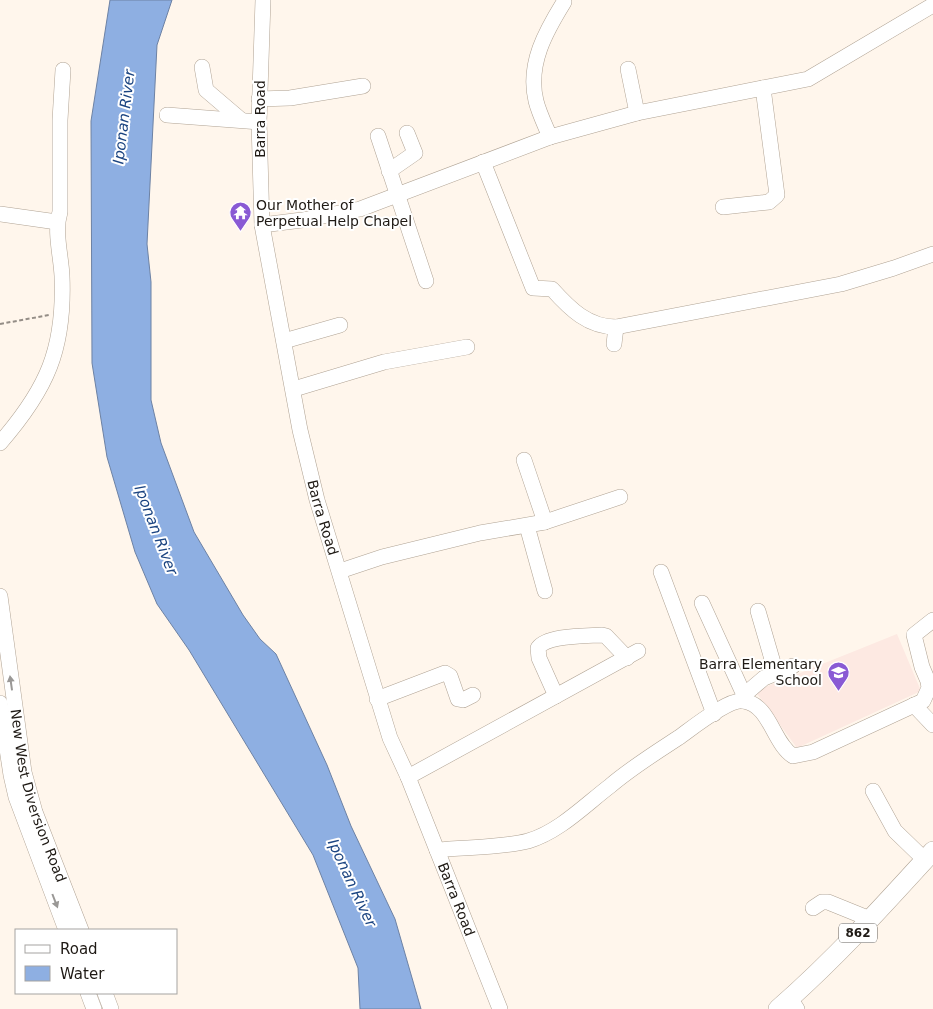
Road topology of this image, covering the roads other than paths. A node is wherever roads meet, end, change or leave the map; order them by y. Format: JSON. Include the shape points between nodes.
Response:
{"nodes":[{"id":1,"x":262,"y":0,"type":"edge"},
{"id":2,"x":564,"y":2,"type":"dead end"},
{"id":3,"x":933,"y":4,"type":"edge"},
{"id":4,"x":202,"y":67,"type":"dead end"},
{"id":5,"x":628,"y":69,"type":"dead end"},
{"id":6,"x":63,"y":70,"type":"dead end"},
{"id":7,"x":363,"y":86,"type":"dead end"},
{"id":8,"x":763,"y":88,"type":"junction"},
{"id":9,"x":259,"y":99,"type":"junction"},
{"id":10,"x":637,"y":113,"type":"junction"},
{"id":11,"x":167,"y":115,"type":"dead end"},
{"id":12,"x":240,"y":120,"type":"junction"},
{"id":13,"x":259,"y":122,"type":"junction"},
{"id":14,"x":407,"y":132,"type":"dead end"},
{"id":15,"x":378,"y":136,"type":"dead end"},
{"id":16,"x":550,"y":137,"type":"junction"},
{"id":17,"x":483,"y":162,"type":"junction"},
{"id":18,"x":389,"y":171,"type":"junction"},
{"id":19,"x":396,"y":196,"type":"junction"},
{"id":20,"x":723,"y":207,"type":"dead end"},
{"id":21,"x":0,"y":214,"type":"edge"},
{"id":22,"x":57,"y":222,"type":"junction"},
{"id":23,"x":262,"y":225,"type":"junction"},
{"id":24,"x":933,"y":254,"type":"edge"},
{"id":25,"x":426,"y":280,"type":"dead end"},
{"id":26,"x":340,"y":325,"type":"dead end"},
{"id":27,"x":616,"y":327,"type":"junction"},
{"id":28,"x":284,"y":341,"type":"junction"},
{"id":29,"x":614,"y":344,"type":"dead end"},
{"id":30,"x":467,"y":347,"type":"dead end"},
{"id":31,"x":294,"y":389,"type":"junction"},
{"id":32,"x":0,"y":443,"type":"edge"},
{"id":33,"x":524,"y":460,"type":"dead end"},
{"id":34,"x":620,"y":497,"type":"dead end"},
{"id":35,"x":545,"y":522,"type":"junction"},
{"id":36,"x":526,"y":526,"type":"junction"},
{"id":37,"x":340,"y":571,"type":"junction"},
{"id":38,"x":661,"y":572,"type":"dead end"},
{"id":39,"x":545,"y":591,"type":"dead end"},
{"id":40,"x":0,"y":596,"type":"edge"},
{"id":41,"x":702,"y":603,"type":"dead end"},
{"id":42,"x":758,"y":611,"type":"dead end"},
{"id":43,"x":933,"y":620,"type":"edge"},
{"id":44,"x":792,"y":666,"type":"dead end"},
{"id":45,"x":776,"y":673,"type":"junction"},
{"id":46,"x":473,"y":695,"type":"dead end"},
{"id":47,"x":556,"y":696,"type":"junction"},
{"id":48,"x":744,"y":698,"type":"junction"},
{"id":49,"x":377,"y":699,"type":"junction"},
{"id":50,"x":0,"y":703,"type":"edge"},
{"id":51,"x":914,"y":705,"type":"junction"},
{"id":52,"x":714,"y":714,"type":"junction"},
{"id":53,"x":933,"y":725,"type":"edge"},
{"id":54,"x":408,"y":777,"type":"junction"},
{"id":55,"x":873,"y":791,"type":"dead end"},
{"id":56,"x":437,"y":850,"type":"junction"},
{"id":57,"x":929,"y":855,"type":"edge"},
{"id":58,"x":813,"y":908,"type":"dead end"},
{"id":59,"x":870,"y":919,"type":"junction"},
{"id":60,"x":66,"y":929,"type":"edge"},
{"id":61,"x":81,"y":929,"type":"edge"},
{"id":62,"x":88,"y":994,"type":"edge"},
{"id":63,"x":105,"y":994,"type":"edge"},
{"id":64,"x":788,"y":1005,"type":"edge"},
{"id":65,"x":94,"y":1009,"type":"edge"},
{"id":66,"x":111,"y":1009,"type":"edge"},
{"id":67,"x":500,"y":1009,"type":"edge"}],
"edges":[{"from":1,"to":9,"type":"street","name":"Barra Road"},
{"from":2,"to":16,"type":"street","via":[[548,28],[532,78],[536,101]]},
{"from":3,"to":8,"type":"street","via":[[819,74],[802,81]]},
{"from":4,"to":12,"type":"street","via":[[206,90]]},
{"from":5,"to":10,"type":"street"},
{"from":6,"to":22,"type":"street","via":[[60,212]]},
{"from":7,"to":9,"type":"street","via":[[290,98]]},
{"from":8,"to":10,"type":"street"},
{"from":8,"to":20,"type":"street","via":[[777,195],[769,202]]},
{"from":9,"to":13,"type":"street","name":"Barra Road"},
{"from":10,"to":16,"type":"street"},
{"from":11,"to":12,"type":"street"},
{"from":12,"to":13,"type":"street"},
{"from":13,"to":23,"type":"street","name":"Barra Road"},
{"from":14,"to":18,"type":"street","via":[[415,153]]},
{"from":15,"to":18,"type":"street"},
{"from":16,"to":17,"type":"street"},
{"from":17,"to":19,"type":"street"},
{"from":17,"to":27,"type":"street","via":[[533,288],[548,287],[578,315],[604,326]]},
{"from":18,"to":19,"type":"street"},
{"from":19,"to":23,"type":"street","via":[[347,212]]},
{"from":19,"to":25,"type":"street"},
{"from":21,"to":22,"type":"street"},
{"from":22,"to":32,"type":"street","via":[[61,254],[61,312],[54,360],[33,402]]},
{"from":23,"to":28,"type":"street","name":"Barra Road"},
{"from":24,"to":27,"type":"street","via":[[841,284]]},
{"from":26,"to":28,"type":"street"},
{"from":27,"to":29,"type":"street"},
{"from":28,"to":31,"type":"street","name":"Barra Road"},
{"from":30,"to":31,"type":"street","via":[[384,362]]},
{"from":31,"to":37,"type":"street","name":"Barra Road","via":[[317,500]]},
{"from":33,"to":35,"type":"street"},
{"from":34,"to":35,"type":"street"},
{"from":35,"to":36,"type":"street"},
{"from":36,"to":37,"type":"street","via":[[480,533],[382,557]]},
{"from":36,"to":39,"type":"street"},
{"from":37,"to":49,"type":"street","name":"Barra Road"},
{"from":38,"to":52,"type":"street"},
{"from":61,"to":40,"type":"street","name":"New West Diversion Road","one_way":true,"via":[[35,812],[24,772]]},
{"from":41,"to":48,"type":"street"},
{"from":42,"to":45,"type":"street"},
{"from":43,"to":51,"type":"street","via":[[914,635],[929,688],[923,701]]},
{"from":44,"to":45,"type":"street"},
{"from":45,"to":48,"type":"street","via":[[760,681]]},
{"from":46,"to":49,"type":"street","via":[[458,699],[450,676],[445,673]]},
{"from":47,"to":47,"type":"street","via":[[632,654],[602,635],[542,643],[538,648],[539,658]]},
{"from":47,"to":54,"type":"street"},
{"from":48,"to":51,"type":"street","via":[[764,715],[778,742],[793,756],[813,752]]},
{"from":48,"to":52,"type":"street"},
{"from":49,"to":54,"type":"street","name":"Barra Road"},
{"from":50,"to":60,"type":"street","name":"New West Diversion Road","one_way":true,"via":[[16,797]]},
{"from":51,"to":53,"type":"street"},
{"from":52,"to":56,"type":"street","via":[[610,785],[562,824],[540,836],[514,843]]},
{"from":54,"to":56,"type":"street","name":"Barra Road"},
{"from":55,"to":57,"type":"street","via":[[895,831]]},
{"from":56,"to":67,"type":"street","name":"Barra Road"},
{"from":57,"to":59,"type":"main road","number":"862"},
{"from":58,"to":59,"type":"street","via":[[828,902]]},
{"from":59,"to":64,"type":"main road","number":"862"},
{"from":62,"to":65,"type":"street"},
{"from":63,"to":66,"type":"street"}]}
